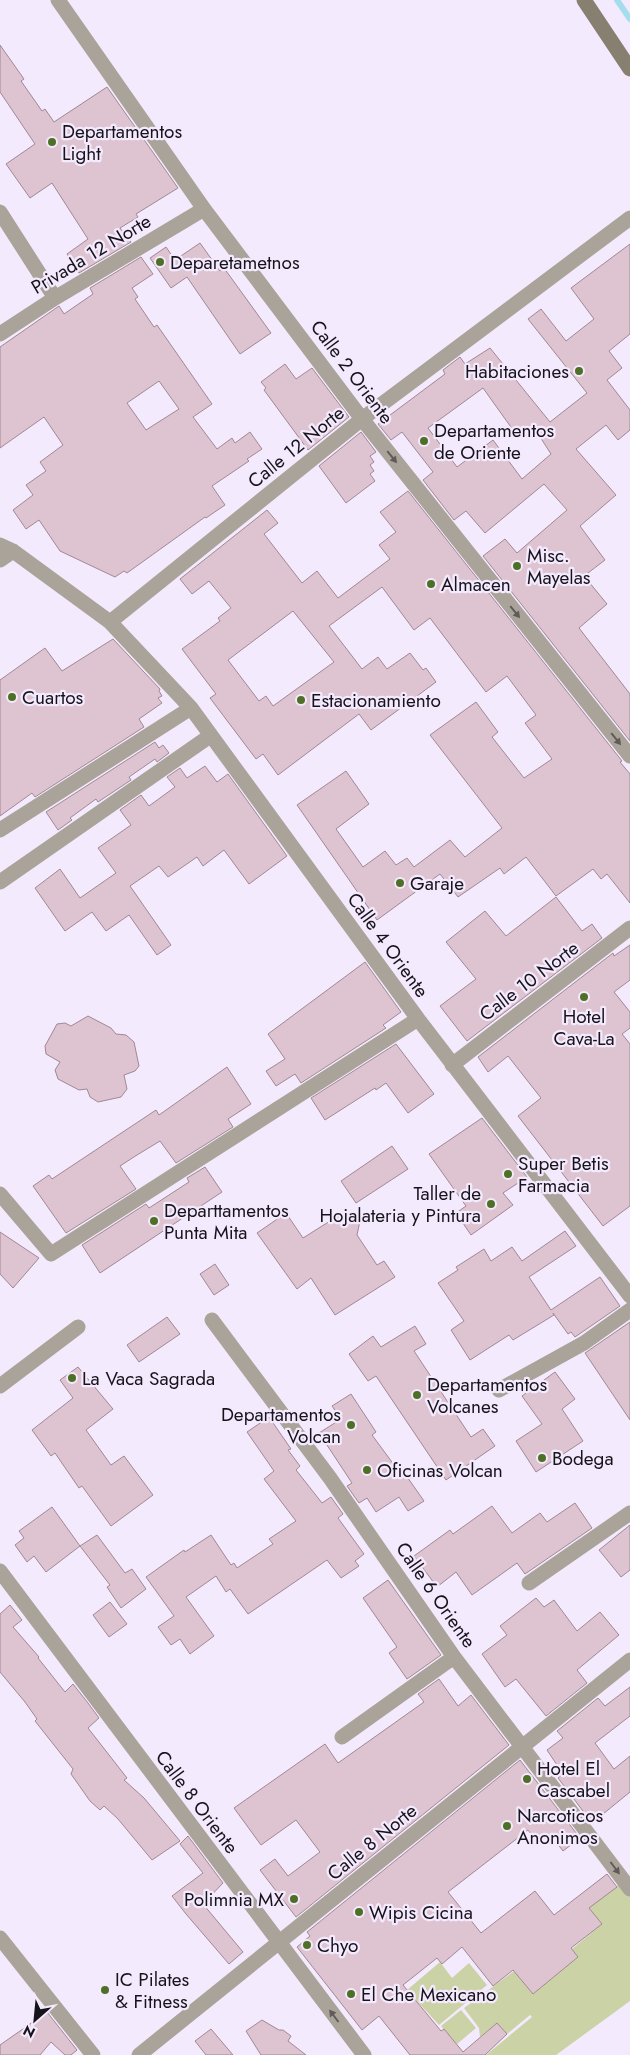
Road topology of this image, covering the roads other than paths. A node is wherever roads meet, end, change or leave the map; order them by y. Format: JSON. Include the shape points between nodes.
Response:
{"nodes":[{"id":1,"x":58,"y":0,"type":"edge"},
{"id":2,"x":584,"y":0,"type":"edge"},
{"id":3,"x":630,"y":69,"type":"edge"},
{"id":4,"x":204,"y":209,"type":"junction"},
{"id":5,"x":0,"y":212,"type":"edge"},
{"id":6,"x":630,"y":218,"type":"edge"},
{"id":7,"x":55,"y":298,"type":"junction"},
{"id":8,"x":0,"y":334,"type":"edge"},
{"id":9,"x":362,"y":419,"type":"junction"},
{"id":10,"x":7,"y":548,"type":"edge"},
{"id":11,"x":0,"y":560,"type":"edge"},
{"id":12,"x":110,"y":622,"type":"junction"},
{"id":13,"x":190,"y":708,"type":"junction"},
{"id":14,"x":210,"y":736,"type":"junction"},
{"id":15,"x":630,"y":756,"type":"edge"},
{"id":16,"x":0,"y":830,"type":"edge"},
{"id":17,"x":0,"y":882,"type":"edge"},
{"id":18,"x":630,"y":928,"type":"edge"},
{"id":19,"x":418,"y":1019,"type":"junction"},
{"id":20,"x":452,"y":1064,"type":"junction"},
{"id":21,"x":0,"y":1194,"type":"edge"},
{"id":22,"x":630,"y":1296,"type":"edge"},
{"id":23,"x":630,"y":1310,"type":"edge"},
{"id":24,"x":212,"y":1320,"type":"dead end"},
{"id":25,"x":78,"y":1327,"type":"dead end"},
{"id":26,"x":0,"y":1386,"type":"edge"},
{"id":27,"x":499,"y":1390,"type":"dead end"},
{"id":28,"x":630,"y":1513,"type":"edge"},
{"id":29,"x":0,"y":1571,"type":"edge"},
{"id":30,"x":529,"y":1584,"type":"dead end"},
{"id":31,"x":454,"y":1657,"type":"junction"},
{"id":32,"x":630,"y":1660,"type":"edge"},
{"id":33,"x":342,"y":1737,"type":"dead end"},
{"id":34,"x":522,"y":1745,"type":"junction"},
{"id":35,"x":630,"y":1889,"type":"edge"},
{"id":36,"x":0,"y":1938,"type":"edge"},
{"id":37,"x":279,"y":1944,"type":"junction"},
{"id":38,"x":93,"y":2055,"type":"edge"},
{"id":39,"x":139,"y":2055,"type":"edge"},
{"id":40,"x":364,"y":2055,"type":"edge"}],
"edges":[{"from":1,"to":4,"type":"street","name":"Calle 2 Oriente"},
{"from":2,"to":3,"type":"main road"},
{"from":4,"to":7,"type":"street","name":"Privada 12 Norte"},
{"from":4,"to":9,"type":"street","name":"Calle 2 Oriente"},
{"from":5,"to":7,"type":"street"},
{"from":6,"to":9,"type":"street","name":"Calle 12 Norte"},
{"from":7,"to":8,"type":"street","name":"Privada 12 Norte"},
{"from":9,"to":12,"type":"street","name":"Calle 12 Norte"},
{"from":9,"to":15,"type":"street","name":"Calle 2 Oriente","one_way":true},
{"from":10,"to":11,"type":"street"},
{"from":10,"to":12,"type":"street","name":"Calle 4 Oriente"},
{"from":12,"to":13,"type":"street","name":"Calle 4 Oriente"},
{"from":13,"to":14,"type":"street","name":"Calle 4 Oriente"},
{"from":13,"to":16,"type":"street"},
{"from":14,"to":17,"type":"street"},
{"from":14,"to":19,"type":"street","name":"Calle 4 Oriente"},
{"from":18,"to":20,"type":"street","name":"Calle 10 Norte"},
{"from":19,"to":20,"type":"street","name":"Calle 4 Oriente"},
{"from":19,"to":21,"type":"street","via":[[51,1254]]},
{"from":20,"to":22,"type":"street","name":"Calle 4 Oriente"},
{"from":23,"to":27,"type":"street","via":[[584,1343]]},
{"from":24,"to":31,"type":"street","name":"Calle 6 Oriente","via":[[330,1478]]},
{"from":25,"to":26,"type":"street"},
{"from":28,"to":30,"type":"street"},
{"from":29,"to":37,"type":"street","name":"Calle 8 Oriente"},
{"from":31,"to":33,"type":"street"},
{"from":31,"to":34,"type":"street","name":"Calle 6 Oriente"},
{"from":32,"to":34,"type":"street","name":"Calle 8 Norte"},
{"from":34,"to":35,"type":"street","name":"Calle 6 Oriente","one_way":true},
{"from":34,"to":37,"type":"street","name":"Calle 8 Norte"},
{"from":36,"to":38,"type":"street"},
{"from":37,"to":39,"type":"street","name":"Calle 8 Norte"},
{"from":40,"to":37,"type":"street","name":"Calle 8 Oriente","one_way":true}]}
